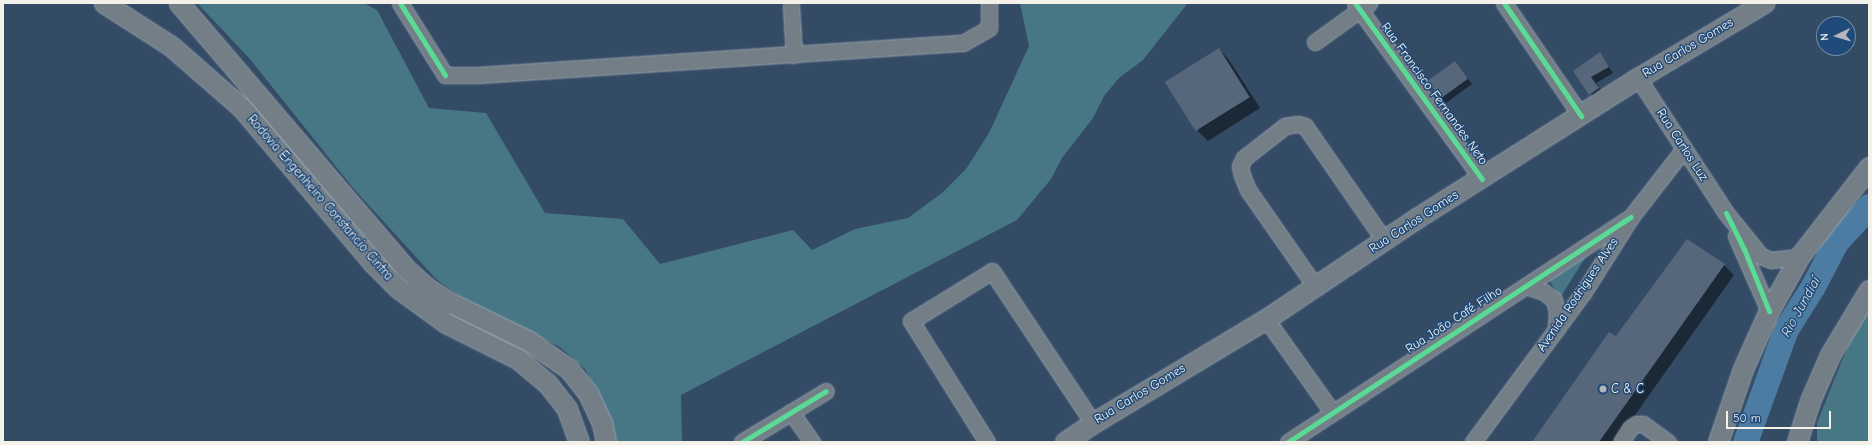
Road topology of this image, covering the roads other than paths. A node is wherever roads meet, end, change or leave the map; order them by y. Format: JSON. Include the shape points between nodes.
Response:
{"nodes":[{"id":1,"x":104,"y":3,"type":"edge"},
{"id":2,"x":179,"y":3,"type":"edge"},
{"id":3,"x":400,"y":3,"type":"edge"},
{"id":4,"x":989,"y":3,"type":"edge"},
{"id":5,"x":1504,"y":3,"type":"edge"},
{"id":6,"x":1764,"y":3,"type":"edge"},
{"id":7,"x":1361,"y":5,"type":"edge"},
{"id":8,"x":791,"y":6,"type":"dead end"},
{"id":9,"x":1315,"y":42,"type":"dead end"},
{"id":10,"x":794,"y":54,"type":"junction"},
{"id":11,"x":1638,"y":78,"type":"junction"},
{"id":12,"x":1581,"y":116,"type":"junction"},
{"id":13,"x":1684,"y":149,"type":"junction"},
{"id":14,"x":1869,"y":167,"type":"edge"},
{"id":15,"x":1482,"y":179,"type":"junction"},
{"id":16,"x":1726,"y":213,"type":"junction"},
{"id":17,"x":1632,"y":217,"type":"junction"},
{"id":18,"x":1384,"y":240,"type":"junction"},
{"id":19,"x":1799,"y":257,"type":"junction"},
{"id":20,"x":1316,"y":286,"type":"junction"},
{"id":21,"x":1526,"y":286,"type":"junction"},
{"id":22,"x":1869,"y":290,"type":"edge"},
{"id":23,"x":1769,"y":311,"type":"junction"},
{"id":24,"x":1266,"y":319,"type":"junction"},
{"id":25,"x":1556,"y":330,"type":"junction"},
{"id":26,"x":826,"y":391,"type":"dead end"},
{"id":27,"x":791,"y":412,"type":"junction"},
{"id":28,"x":1332,"y":412,"type":"junction"},
{"id":29,"x":1093,"y":423,"type":"junction"},
{"id":30,"x":1717,"y":438,"type":"edge"},
{"id":31,"x":579,"y":442,"type":"edge"},
{"id":32,"x":606,"y":442,"type":"edge"},
{"id":33,"x":742,"y":442,"type":"edge"},
{"id":34,"x":812,"y":442,"type":"edge"},
{"id":35,"x":987,"y":442,"type":"edge"},
{"id":36,"x":1065,"y":442,"type":"edge"},
{"id":37,"x":1288,"y":442,"type":"edge"},
{"id":38,"x":1473,"y":442,"type":"edge"},
{"id":39,"x":1621,"y":442,"type":"edge"},
{"id":40,"x":1668,"y":442,"type":"edge"},
{"id":41,"x":1797,"y":442,"type":"edge"}],
"edges":[{"from":1,"to":31,"type":"main road","name":"Rodovia Engenheiro Constancio Cintra","via":[[171,46],[242,108],[372,262],[398,288],[446,323],[518,359],[547,383],[567,409]]},
{"from":2,"to":32,"type":"main road","name":"Rodovia Engenheiro Constancio Cintra","via":[[405,268],[452,303],[529,341],[569,369],[588,393],[602,423]]},
{"from":3,"to":10,"type":"street","via":[[445,75]]},
{"from":4,"to":10,"type":"street","via":[[989,28],[963,43]]},
{"from":5,"to":12,"type":"street"},
{"from":6,"to":11,"type":"main road","name":"Rua Carlos Gomes"},
{"from":7,"to":9,"type":"street"},
{"from":7,"to":15,"type":"street","name":"Rua Francisco Fernandes Neto"},
{"from":8,"to":10,"type":"street"},
{"from":11,"to":12,"type":"main road","name":"Rua Carlos Gomes"},
{"from":11,"to":13,"type":"street","name":"Rua Carlos Luz"},
{"from":12,"to":15,"type":"main road","name":"Rua Carlos Gomes"},
{"from":13,"to":16,"type":"street","name":"Rua Carlos Luz"},
{"from":13,"to":17,"type":"street","name":"Avenida Rodrigues Alves"},
{"from":14,"to":19,"type":"main road"},
{"from":15,"to":18,"type":"main road","name":"Rua Carlos Gomes"},
{"from":16,"to":19,"type":"street","name":"Rua Carlos Luz","via":[[1762,256],[1771,260]]},
{"from":16,"to":23,"type":"street","name":"Rua Carlos Luz","via":[[1744,249]]},
{"from":17,"to":21,"type":"street","name":"Rua João Café Filho"},
{"from":17,"to":25,"type":"street","name":"Avenida Rodrigues Alves"},
{"from":18,"to":20,"type":"main road","name":"Rua Carlos Gomes"},
{"from":18,"to":20,"type":"street","via":[[1305,126],[1285,126],[1244,158],[1240,166],[1248,190]]},
{"from":19,"to":23,"type":"main road"},
{"from":20,"to":24,"type":"main road","name":"Rua Carlos Gomes"},
{"from":21,"to":25,"type":"street","via":[[1544,292],[1554,300],[1557,311]]},
{"from":21,"to":28,"type":"street","name":"Rua João Café Filho"},
{"from":22,"to":41,"type":"main road","via":[[1830,355],[1810,401]]},
{"from":23,"to":30,"type":"main road","via":[[1743,369]]},
{"from":24,"to":28,"type":"street"},
{"from":24,"to":29,"type":"main road","name":"Rua Carlos Gomes"},
{"from":25,"to":38,"type":"street","name":"Avenida Rodrigues Alves"},
{"from":26,"to":27,"type":"street"},
{"from":27,"to":33,"type":"street"},
{"from":27,"to":34,"type":"street"},
{"from":28,"to":37,"type":"street","name":"Rua João Café Filho"},
{"from":29,"to":35,"type":"street","via":[[992,271],[911,321]]},
{"from":29,"to":36,"type":"main road","name":"Rua Carlos Gomes"},
{"from":39,"to":40,"type":"street","via":[[1630,428],[1636,424],[1643,424]]}]}
